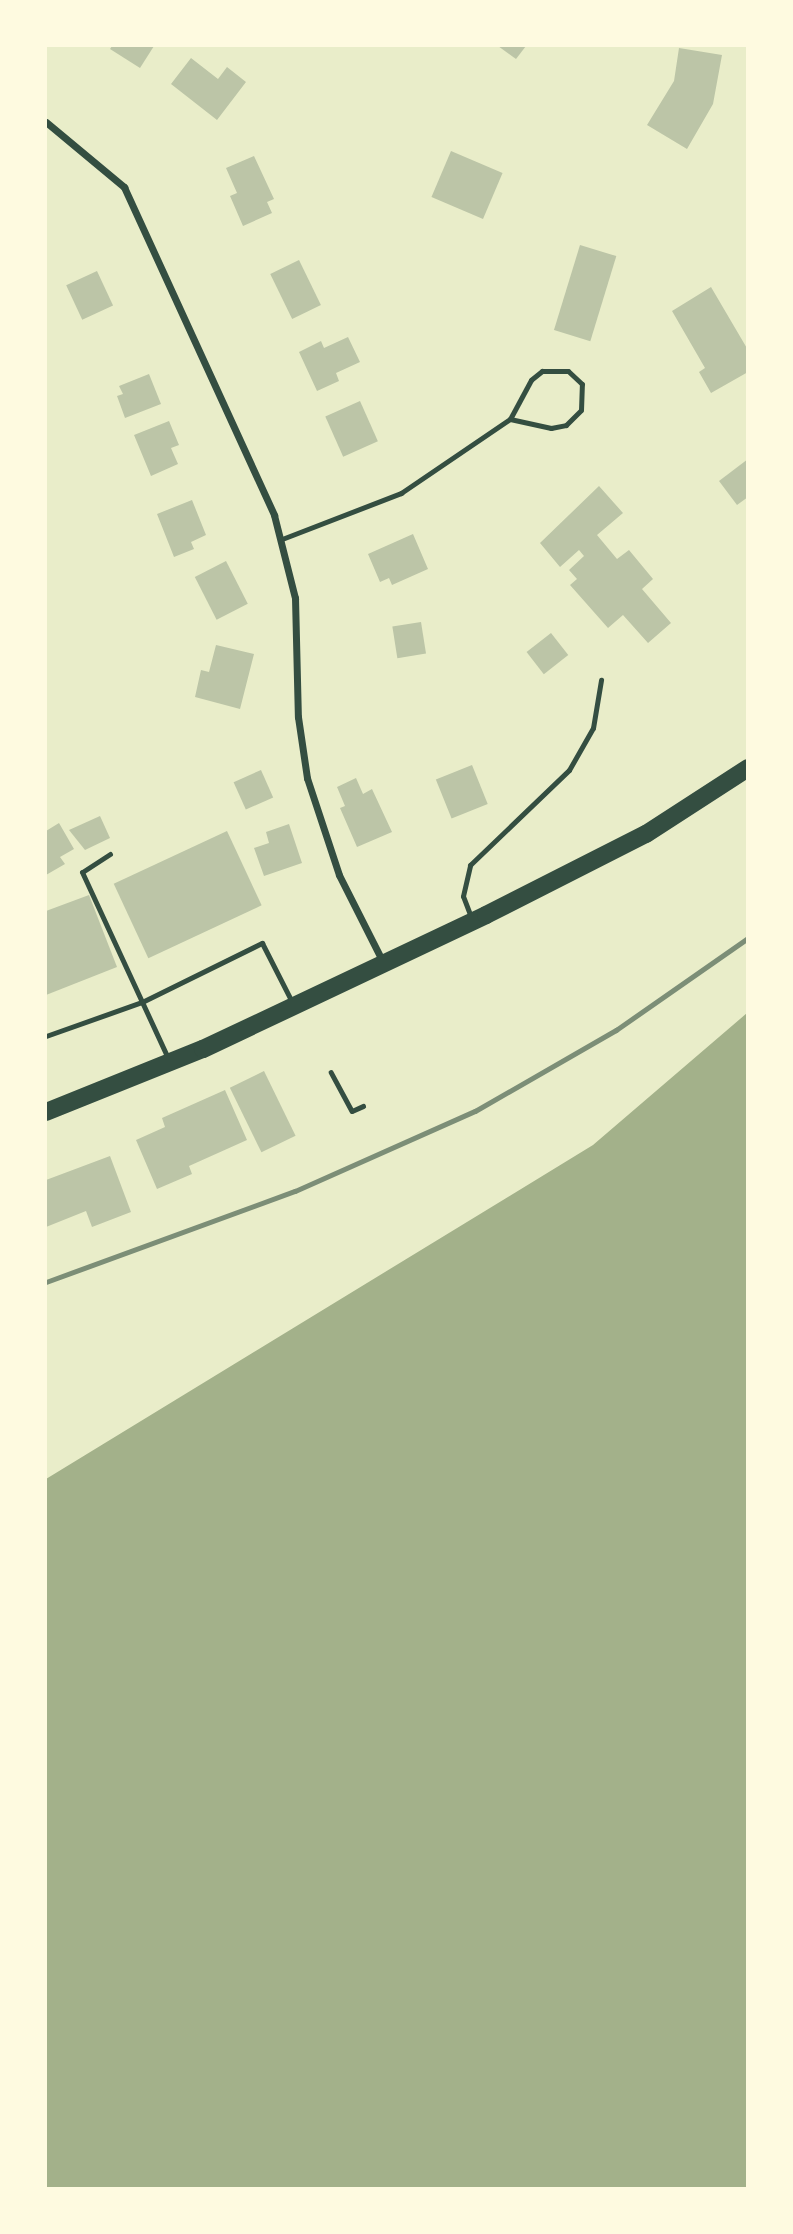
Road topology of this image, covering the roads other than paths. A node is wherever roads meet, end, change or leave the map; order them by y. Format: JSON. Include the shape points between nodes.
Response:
{"nodes":[{"id":1,"x":46,"y":122,"type":"edge"},
{"id":2,"x":510,"y":419,"type":"junction"},
{"id":3,"x":282,"y":539,"type":"junction"},
{"id":4,"x":601,"y":680,"type":"dead end"},
{"id":5,"x":747,"y":768,"type":"edge"},
{"id":6,"x":110,"y":854,"type":"dead end"},
{"id":7,"x":472,"y":920,"type":"junction"},
{"id":8,"x":383,"y":962,"type":"junction"},
{"id":9,"x":142,"y":1002,"type":"junction"},
{"id":10,"x":294,"y":1005,"type":"junction"},
{"id":11,"x":46,"y":1036,"type":"edge"},
{"id":12,"x":169,"y":1061,"type":"junction"},
{"id":13,"x":46,"y":1112,"type":"edge"}],
"edges":[{"from":1,"to":3,"type":"street","via":[[124,187],[169,277]]},
{"from":2,"to":2,"type":"lane","via":[[551,428],[566,425],[581,410],[582,384],[568,370],[542,370],[531,380]]},
{"from":2,"to":3,"type":"lane","via":[[401,493]]},
{"from":3,"to":8,"type":"street","via":[[295,598],[298,717],[307,778],[339,875]]},
{"from":4,"to":7,"type":"lane","via":[[593,728],[569,771],[470,865],[463,896]]},
{"from":5,"to":7,"type":"main road","via":[[646,834]]},
{"from":6,"to":9,"type":"lane","via":[[82,872]]},
{"from":7,"to":8,"type":"main road"},
{"from":8,"to":10,"type":"main road"},
{"from":9,"to":10,"type":"lane","via":[[262,943]]},
{"from":9,"to":11,"type":"lane"},
{"from":9,"to":12,"type":"lane"},
{"from":10,"to":12,"type":"main road"},
{"from":12,"to":13,"type":"main road"}]}
